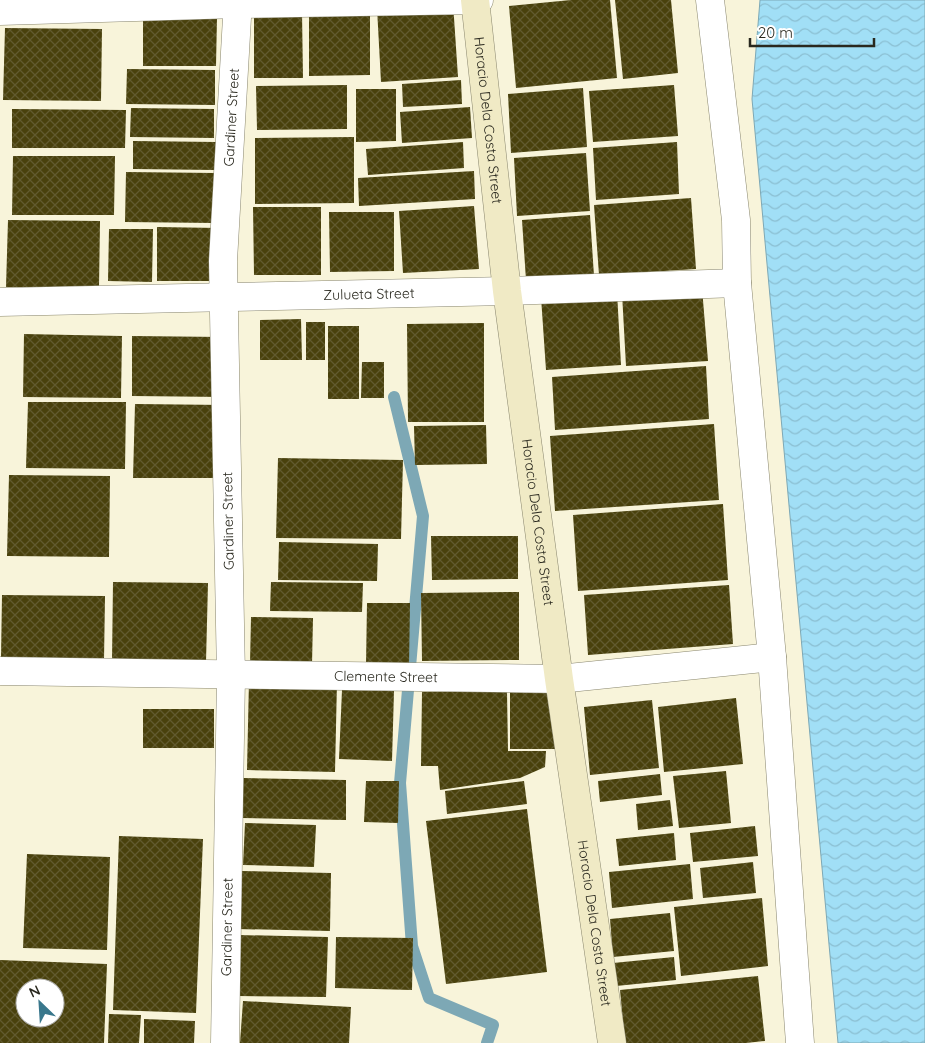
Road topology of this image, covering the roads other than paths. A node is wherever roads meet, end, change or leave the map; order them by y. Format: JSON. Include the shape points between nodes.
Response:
{"nodes":[{"id":1,"x":475,"y":0,"type":"edge"},
{"id":2,"x":479,"y":0,"type":"edge"},
{"id":3,"x":710,"y":0,"type":"edge"},
{"id":4,"x":238,"y":2,"type":"edge"},
{"id":5,"x":0,"y":11,"type":"edge"},
{"id":6,"x":737,"y":283,"type":"junction"},
{"id":7,"x":507,"y":291,"type":"junction"},
{"id":8,"x":224,"y":297,"type":"junction"},
{"id":9,"x":0,"y":302,"type":"edge"},
{"id":10,"x":772,"y":657,"type":"junction"},
{"id":11,"x":0,"y":671,"type":"edge"},
{"id":12,"x":231,"y":676,"type":"junction"},
{"id":13,"x":559,"y":679,"type":"junction"},
{"id":14,"x":226,"y":1043,"type":"edge"},
{"id":15,"x":612,"y":1043,"type":"edge"},
{"id":16,"x":800,"y":1043,"type":"edge"}],
"edges":[{"from":1,"to":2,"type":"street"},
{"from":1,"to":4,"type":"street"},
{"from":1,"to":7,"type":"street","name":"Horacio Dela Costa Street"},
{"from":3,"to":6,"type":"street","via":[[736,220]]},
{"from":4,"to":5,"type":"street"},
{"from":4,"to":8,"type":"street","name":"Gardiner Street","via":[[223,261]]},
{"from":6,"to":7,"type":"street","name":"Zulueta Street"},
{"from":6,"to":10,"type":"street"},
{"from":7,"to":8,"type":"street","name":"Zulueta Street"},
{"from":7,"to":13,"type":"street","name":"Horacio Dela Costa Street"},
{"from":8,"to":9,"type":"street","name":"Zulueta Street"},
{"from":8,"to":12,"type":"street","name":"Gardiner Street"},
{"from":10,"to":13,"type":"street","name":"Clemente Street"},
{"from":10,"to":16,"type":"street"},
{"from":11,"to":12,"type":"street","name":"Clemente Street"},
{"from":12,"to":13,"type":"street","name":"Clemente Street"},
{"from":12,"to":14,"type":"street","name":"Gardiner Street"},
{"from":13,"to":15,"type":"street","name":"Horacio Dela Costa Street"}]}
